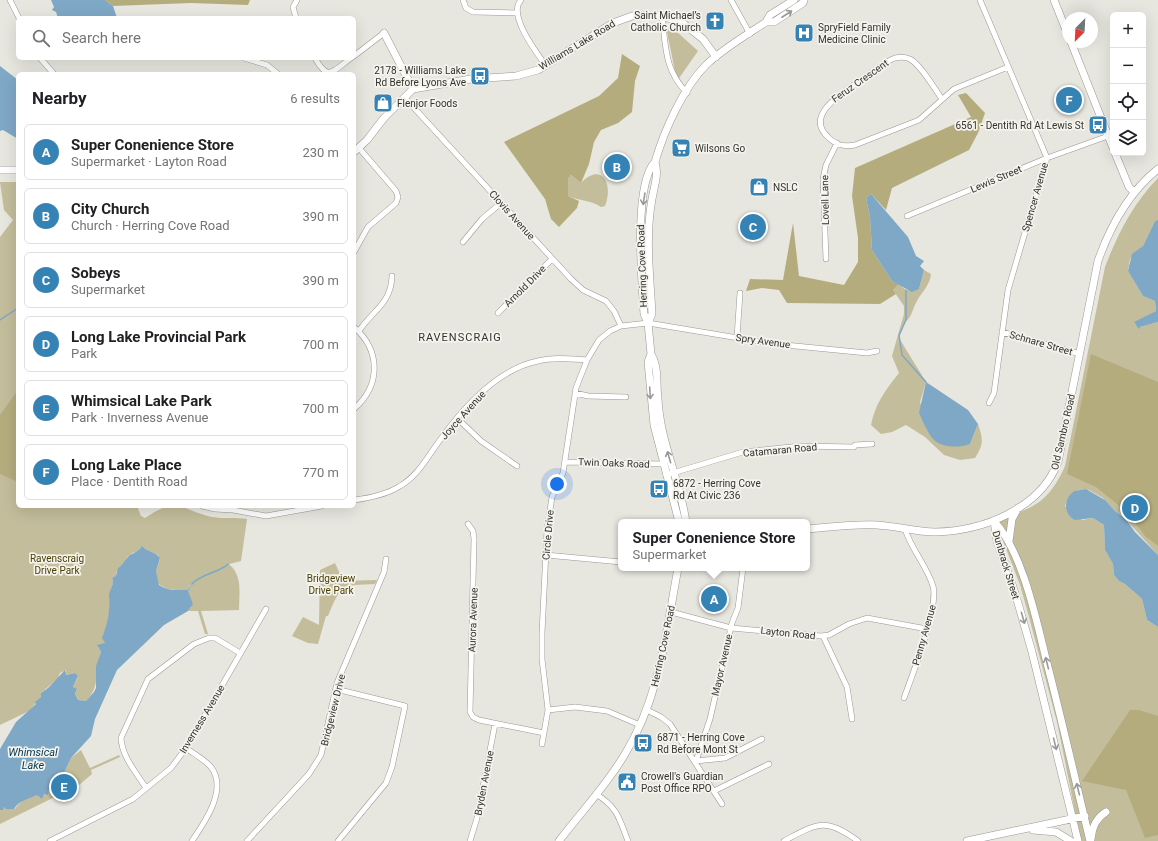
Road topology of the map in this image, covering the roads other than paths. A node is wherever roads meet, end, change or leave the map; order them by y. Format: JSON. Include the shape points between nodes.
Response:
{"nodes":[{"id":1,"x":10,"y":0,"type":"edge"},
{"id":2,"x":297,"y":0,"type":"edge"},
{"id":3,"x":463,"y":0,"type":"edge"},
{"id":4,"x":521,"y":0,"type":"edge"},
{"id":5,"x":731,"y":0,"type":"edge"},
{"id":6,"x":794,"y":0,"type":"edge"},
{"id":7,"x":804,"y":0,"type":"edge"},
{"id":8,"x":980,"y":0,"type":"edge"},
{"id":9,"x":1054,"y":0,"type":"edge"},
{"id":10,"x":517,"y":13,"type":"junction"},
{"id":11,"x":18,"y":16,"type":"edge"},
{"id":12,"x":295,"y":16,"type":"edge"},
{"id":13,"x":662,"y":16,"type":"junction"},
{"id":14,"x":1062,"y":20,"type":"edge"},
{"id":15,"x":766,"y":22,"type":"junction"},
{"id":16,"x":384,"y":33,"type":"joint"},
{"id":17,"x":750,"y":34,"type":"junction"},
{"id":18,"x":1073,"y":48,"type":"edge"},
{"id":19,"x":356,"y":54,"type":"edge"},
{"id":20,"x":716,"y":57,"type":"junction"},
{"id":21,"x":42,"y":60,"type":"edge"},
{"id":22,"x":251,"y":60,"type":"edge"},
{"id":23,"x":316,"y":60,"type":"edge"},
{"id":24,"x":348,"y":60,"type":"edge"},
{"id":25,"x":546,"y":66,"type":"junction"},
{"id":26,"x":1008,"y":67,"type":"junction"},
{"id":27,"x":52,"y":72,"type":"edge"},
{"id":28,"x":276,"y":72,"type":"edge"},
{"id":29,"x":326,"y":72,"type":"edge"},
{"id":30,"x":331,"y":72,"type":"edge"},
{"id":31,"x":413,"y":89,"type":"junction"},
{"id":32,"x":687,"y":93,"type":"junction"},
{"id":33,"x":405,"y":98,"type":"junction"},
{"id":34,"x":942,"y":99,"type":"junction"},
{"id":35,"x":1108,"y":136,"type":"junction"},
{"id":36,"x":1110,"y":141,"type":"edge"},
{"id":37,"x":836,"y":143,"type":"junction"},
{"id":38,"x":356,"y":150,"type":"edge"},
{"id":39,"x":1116,"y":156,"type":"edge"},
{"id":40,"x":1047,"y":158,"type":"junction"},
{"id":41,"x":1158,"y":169,"type":"edge"},
{"id":42,"x":0,"y":170,"type":"edge"},
{"id":43,"x":16,"y":170,"type":"edge"},
{"id":44,"x":1134,"y":192,"type":"junction"},
{"id":45,"x":501,"y":203,"type":"junction"},
{"id":46,"x":908,"y":216,"type":"dead end"},
{"id":47,"x":463,"y":242,"type":"dead end"},
{"id":48,"x":356,"y":248,"type":"edge"},
{"id":49,"x":552,"y":259,"type":"junction"},
{"id":50,"x":826,"y":259,"type":"dead end"},
{"id":51,"x":392,"y":276,"type":"dead end"},
{"id":52,"x":740,"y":293,"type":"dead end"},
{"id":53,"x":498,"y":313,"type":"dead end"},
{"id":54,"x":648,"y":323,"type":"junction"},
{"id":55,"x":621,"y":326,"type":"junction"},
{"id":56,"x":356,"y":329,"type":"edge"},
{"id":57,"x":359,"y":331,"type":"junction"},
{"id":58,"x":1002,"y":332,"type":"junction"},
{"id":59,"x":737,"y":337,"type":"junction"},
{"id":60,"x":877,"y":352,"type":"dead end"},
{"id":61,"x":651,"y":354,"type":"junction"},
{"id":62,"x":1080,"y":354,"type":"junction"},
{"id":63,"x":586,"y":360,"type":"junction"},
{"id":64,"x":575,"y":393,"type":"junction"},
{"id":65,"x":626,"y":397,"type":"dead end"},
{"id":66,"x":989,"y":403,"type":"dead end"},
{"id":67,"x":356,"y":407,"type":"edge"},
{"id":68,"x":458,"y":418,"type":"junction"},
{"id":69,"x":872,"y":444,"type":"dead end"},
{"id":70,"x":564,"y":462,"type":"junction"},
{"id":71,"x":664,"y":464,"type":"junction"},
{"id":72,"x":517,"y":466,"type":"dead end"},
{"id":73,"x":670,"y":474,"type":"junction"},
{"id":74,"x":356,"y":500,"type":"edge"},
{"id":75,"x":1019,"y":507,"type":"junction"},
{"id":76,"x":208,"y":508,"type":"edge"},
{"id":77,"x":311,"y":508,"type":"edge"},
{"id":78,"x":678,"y":519,"type":"edge"},
{"id":79,"x":685,"y":519,"type":"edge"},
{"id":80,"x":994,"y":521,"type":"junction"},
{"id":81,"x":468,"y":524,"type":"dead end"},
{"id":82,"x":810,"y":529,"type":"edge"},
{"id":83,"x":906,"y":529,"type":"junction"},
{"id":84,"x":1009,"y":541,"type":"junction"},
{"id":85,"x":546,"y":555,"type":"junction"},
{"id":86,"x":386,"y":559,"type":"dead end"},
{"id":87,"x":618,"y":562,"type":"edge"},
{"id":88,"x":678,"y":571,"type":"edge"},
{"id":89,"x":743,"y":571,"type":"edge"},
{"id":90,"x":266,"y":609,"type":"dead end"},
{"id":91,"x":671,"y":612,"type":"junction"},
{"id":92,"x":731,"y":628,"type":"junction"},
{"id":93,"x":927,"y":629,"type":"junction"},
{"id":94,"x":823,"y":636,"type":"junction"},
{"id":95,"x":240,"y":653,"type":"junction"},
{"id":96,"x":336,"y":689,"type":"junction"},
{"id":97,"x":904,"y":698,"type":"dead end"},
{"id":98,"x":548,"y":710,"type":"junction"},
{"id":99,"x":647,"y":710,"type":"junction"},
{"id":100,"x":852,"y":719,"type":"dead end"},
{"id":101,"x":495,"y":724,"type":"junction"},
{"id":102,"x":640,"y":725,"type":"junction"},
{"id":103,"x":544,"y":733,"type":"junction"},
{"id":104,"x":762,"y":739,"type":"dead end"},
{"id":105,"x":542,"y":744,"type":"dead end"},
{"id":106,"x":186,"y":748,"type":"junction"},
{"id":107,"x":696,"y":762,"type":"junction"},
{"id":108,"x":769,"y":764,"type":"dead end"},
{"id":109,"x":146,"y":788,"type":"junction"},
{"id":110,"x":714,"y":791,"type":"junction"},
{"id":111,"x":596,"y":794,"type":"junction"},
{"id":112,"x":722,"y":804,"type":"dead end"},
{"id":113,"x":1106,"y":812,"type":"dead end"},
{"id":114,"x":1085,"y":816,"type":"junction"},
{"id":115,"x":1072,"y":818,"type":"junction"},
{"id":116,"x":1021,"y":830,"type":"junction"},
{"id":117,"x":50,"y":841,"type":"edge"},
{"id":118,"x":192,"y":841,"type":"edge"},
{"id":119,"x":247,"y":841,"type":"edge"},
{"id":120,"x":338,"y":841,"type":"edge"},
{"id":121,"x":470,"y":841,"type":"edge"},
{"id":122,"x":560,"y":841,"type":"edge"},
{"id":123,"x":628,"y":841,"type":"edge"},
{"id":124,"x":784,"y":841,"type":"edge"},
{"id":125,"x":858,"y":841,"type":"edge"},
{"id":126,"x":967,"y":841,"type":"edge"},
{"id":127,"x":1071,"y":841,"type":"edge"},
{"id":128,"x":1078,"y":841,"type":"edge"},
{"id":129,"x":1091,"y":841,"type":"edge"}],
"edges":[{"from":1,"to":11,"type":"street"},
{"from":2,"to":12,"type":"street","via":[[292,7]]},
{"from":3,"to":10,"type":"street","via":[[466,8],[473,12]]},
{"from":4,"to":10,"type":"street","via":[[517,5]]},
{"from":5,"to":17,"type":"street"},
{"from":6,"to":15,"type":"main road","name":"Herring Cove Road","via":[[770,15]]},
{"from":15,"to":7,"type":"main road","name":"Herring Cove Road","one_way":true,"via":[[774,22]]},
{"from":8,"to":26,"type":"street","name":"Spencer Avenue"},
{"from":9,"to":14,"type":"main road"},
{"from":10,"to":25,"type":"street","via":[[526,35]]},
{"from":13,"to":20,"type":"main road","name":"Williams Lake Road","via":[[680,21],[691,29],[703,39]]},
{"from":13,"to":25,"type":"main road","name":"Williams Lake Road","via":[[642,15],[620,19]]},
{"from":13,"to":32,"type":"street","via":[[669,68]]},
{"from":15,"to":17,"type":"main road","name":"Herring Cove Road"},
{"from":16,"to":19,"type":"street"},
{"from":16,"to":31,"type":"main road"},
{"from":17,"to":20,"type":"main road","name":"Herring Cove Road"},
{"from":18,"to":35,"type":"main road"},
{"from":20,"to":32,"type":"main road","name":"Herring Cove Road","via":[[698,75]]},
{"from":21,"to":27,"type":"street"},
{"from":22,"to":28,"type":"street","via":[[267,65]]},
{"from":23,"to":29,"type":"street","via":[[323,71]]},
{"from":24,"to":30,"type":"street"},
{"from":25,"to":31,"type":"main road","name":"Williams Lake Road","via":[[516,76],[471,79]]},
{"from":26,"to":34,"type":"street","via":[[954,89]]},
{"from":26,"to":40,"type":"street","name":"Spencer Avenue"},
{"from":31,"to":33,"type":"main road"},
{"from":32,"to":54,"type":"main road","name":"Herring Cove Road","via":[[664,134],[655,162],[658,169],[651,199],[648,239],[652,314]]},
{"from":33,"to":38,"type":"main road"},
{"from":33,"to":45,"type":"street","name":"Clovis Avenue"},
{"from":34,"to":37,"type":"street","via":[[914,122],[855,145]]},
{"from":34,"to":37,"type":"street","name":"Feruz Crescent","via":[[914,62],[905,57],[894,58],[828,104],[822,115],[822,126],[826,136]]},
{"from":35,"to":36,"type":"main road"},
{"from":35,"to":40,"type":"street","name":"Lewis Street"},
{"from":37,"to":50,"type":"street","name":"Lovell Lane","via":[[823,178]]},
{"from":38,"to":48,"type":"street","via":[[396,191],[398,197],[396,203],[368,227]]},
{"from":39,"to":44,"type":"main road","via":[[1129,187]]},
{"from":40,"to":46,"type":"street","name":"Lewis Street"},
{"from":40,"to":58,"type":"street","name":"Spencer Avenue","via":[[1008,290]]},
{"from":41,"to":44,"type":"main road","name":"Old Sambro Road"},
{"from":42,"to":43,"type":"main road"},
{"from":44,"to":62,"type":"main road","name":"Old Sambro Road","via":[[1107,239],[1098,261]]},
{"from":45,"to":47,"type":"street"},
{"from":45,"to":49,"type":"street","name":"Clovis Avenue"},
{"from":49,"to":53,"type":"street","name":"Arnold Drive"},
{"from":49,"to":55,"type":"street","name":"Clovis Avenue","via":[[577,286],[606,301]]},
{"from":51,"to":57,"type":"street","via":[[384,303]]},
{"from":52,"to":59,"type":"street"},
{"from":54,"to":55,"type":"street","name":"Circle Drive"},
{"from":54,"to":59,"type":"street","name":"Spry Avenue"},
{"from":54,"to":61,"type":"main road","name":"Herring Cove Road"},
{"from":55,"to":63,"type":"street","name":"Circle Drive","via":[[599,340]]},
{"from":56,"to":57,"type":"street"},
{"from":57,"to":67,"type":"street","via":[[370,348],[374,372],[369,392]]},
{"from":58,"to":62,"type":"street","name":"Schnare Street"},
{"from":58,"to":66,"type":"street","name":"Spencer Avenue","via":[[994,393]]},
{"from":59,"to":60,"type":"street","name":"Spry Avenue","via":[[775,344]]},
{"from":61,"to":71,"type":"main road","name":"Herring Cove Road","one_way":true,"via":[[648,362],[651,408]]},
{"from":73,"to":61,"type":"main road","name":"Herring Cove Road","one_way":true,"via":[[662,432],[655,362]]},
{"from":62,"to":75,"type":"main road","name":"Old Sambro Road","via":[[1060,457],[1054,474],[1040,492]]},
{"from":63,"to":64,"type":"street","name":"Circle Drive"},
{"from":63,"to":68,"type":"street","name":"Joyce Avenue","via":[[548,359],[519,367],[485,390]]},
{"from":64,"to":65,"type":"street"},
{"from":64,"to":70,"type":"street","name":"Circle Drive"},
{"from":68,"to":72,"type":"street","via":[[481,441]]},
{"from":68,"to":74,"type":"street","name":"Joyce Avenue","via":[[409,480],[387,493]]},
{"from":69,"to":73,"type":"street","name":"Catamaran Road","via":[[854,447],[801,446],[743,452]]},
{"from":70,"to":71,"type":"street","name":"Twin Oaks Road"},
{"from":70,"to":85,"type":"street","name":"Circle Drive","via":[[552,497]]},
{"from":71,"to":73,"type":"main road","name":"Herring Cove Road"},
{"from":73,"to":78,"type":"main road","name":"Herring Cove Road"},
{"from":73,"to":79,"type":"main road","name":"Herring Cove Road"},
{"from":75,"to":80,"type":"main road","name":"Old Sambro Road"},
{"from":75,"to":84,"type":"main road","via":[[1011,523]]},
{"from":76,"to":77,"type":"street","via":[[266,516]]},
{"from":80,"to":83,"type":"main road","name":"Old Sambro Road","via":[[965,529],[945,531]]},
{"from":80,"to":84,"type":"main road","name":"Dunbrack Street"},
{"from":80,"to":115,"type":"main road","name":"Dunbrack Street","one_way":true,"via":[[997,541],[1032,652]]},
{"from":81,"to":101,"type":"street","name":"Aurora Avenue","via":[[473,531],[474,539],[470,707],[473,717]]},
{"from":82,"to":83,"type":"main road","name":"Old Sambro Road","via":[[858,525]]},
{"from":83,"to":93,"type":"street","name":"Penny Avenue","via":[[908,539],[918,553],[933,587],[933,608]]},
{"from":114,"to":84,"type":"main road","name":"Dunbrack Street","one_way":true,"via":[[1034,614]]},
{"from":85,"to":87,"type":"street"},
{"from":85,"to":98,"type":"street","name":"Circle Drive","via":[[542,606],[542,659]]},
{"from":86,"to":96,"type":"street","name":"Bridgeview Drive","via":[[384,572]]},
{"from":88,"to":91,"type":"main road","name":"Herring Cove Road"},
{"from":89,"to":92,"type":"street","name":"Mayor Avenue","via":[[738,608]]},
{"from":90,"to":95,"type":"street","name":"Inverness Avenue"},
{"from":91,"to":92,"type":"street","name":"Layton Road"},
{"from":91,"to":99,"type":"main road","name":"Herring Cove Road","via":[[655,688]]},
{"from":92,"to":94,"type":"street","name":"Layton Road"},
{"from":92,"to":107,"type":"street","name":"Mayor Avenue","via":[[710,719]]},
{"from":93,"to":94,"type":"street","name":"Layton Road","via":[[867,618]]},
{"from":93,"to":97,"type":"street","name":"Penny Avenue"},
{"from":94,"to":100,"type":"street","via":[[847,687]]},
{"from":95,"to":106,"type":"street","name":"Inverness Avenue"},
{"from":95,"to":109,"type":"street","via":[[215,638],[209,638],[194,644],[148,678],[120,738],[127,759]]},
{"from":96,"to":119,"type":"street","name":"Bridgeview Drive","via":[[321,755],[309,774]]},
{"from":96,"to":120,"type":"street","via":[[405,706],[386,783]]},
{"from":98,"to":102,"type":"street","via":[[575,706],[607,711]]},
{"from":98,"to":103,"type":"street","name":"Circle Drive"},
{"from":99,"to":102,"type":"main road","name":"Herring Cove Road"},
{"from":99,"to":107,"type":"street","via":[[669,723]]},
{"from":101,"to":103,"type":"street"},
{"from":101,"to":121,"type":"street","name":"Bryden Avenue"},
{"from":102,"to":111,"type":"main road","name":"Herring Cove Road","via":[[624,755]]},
{"from":103,"to":105,"type":"street","name":"Circle Drive"},
{"from":104,"to":107,"type":"street","via":[[725,758]]},
{"from":106,"to":109,"type":"street","name":"Inverness Avenue","via":[[171,768]]},
{"from":106,"to":118,"type":"street","via":[[212,768],[216,778],[216,796],[202,827]]},
{"from":107,"to":110,"type":"street"},
{"from":108,"to":110,"type":"street"},
{"from":109,"to":117,"type":"street","name":"Inverness Avenue","via":[[133,799]]},
{"from":110,"to":112,"type":"street"},
{"from":111,"to":122,"type":"main road","name":"Herring Cove Road"},
{"from":111,"to":123,"type":"street","via":[[615,809]]},
{"from":113,"to":129,"type":"main road","via":[[1094,824]]},
{"from":114,"to":115,"type":"main road"},
{"from":114,"to":129,"type":"main road","name":"Dunbrack Street"},
{"from":115,"to":116,"type":"main road"},
{"from":115,"to":128,"type":"main road","name":"Dunbrack Street"},
{"from":116,"to":126,"type":"main road"},
{"from":116,"to":127,"type":"main road","via":[[1046,830],[1064,835]]},
{"from":124,"to":125,"type":"street","via":[[807,828],[825,824],[843,830]]}]}
